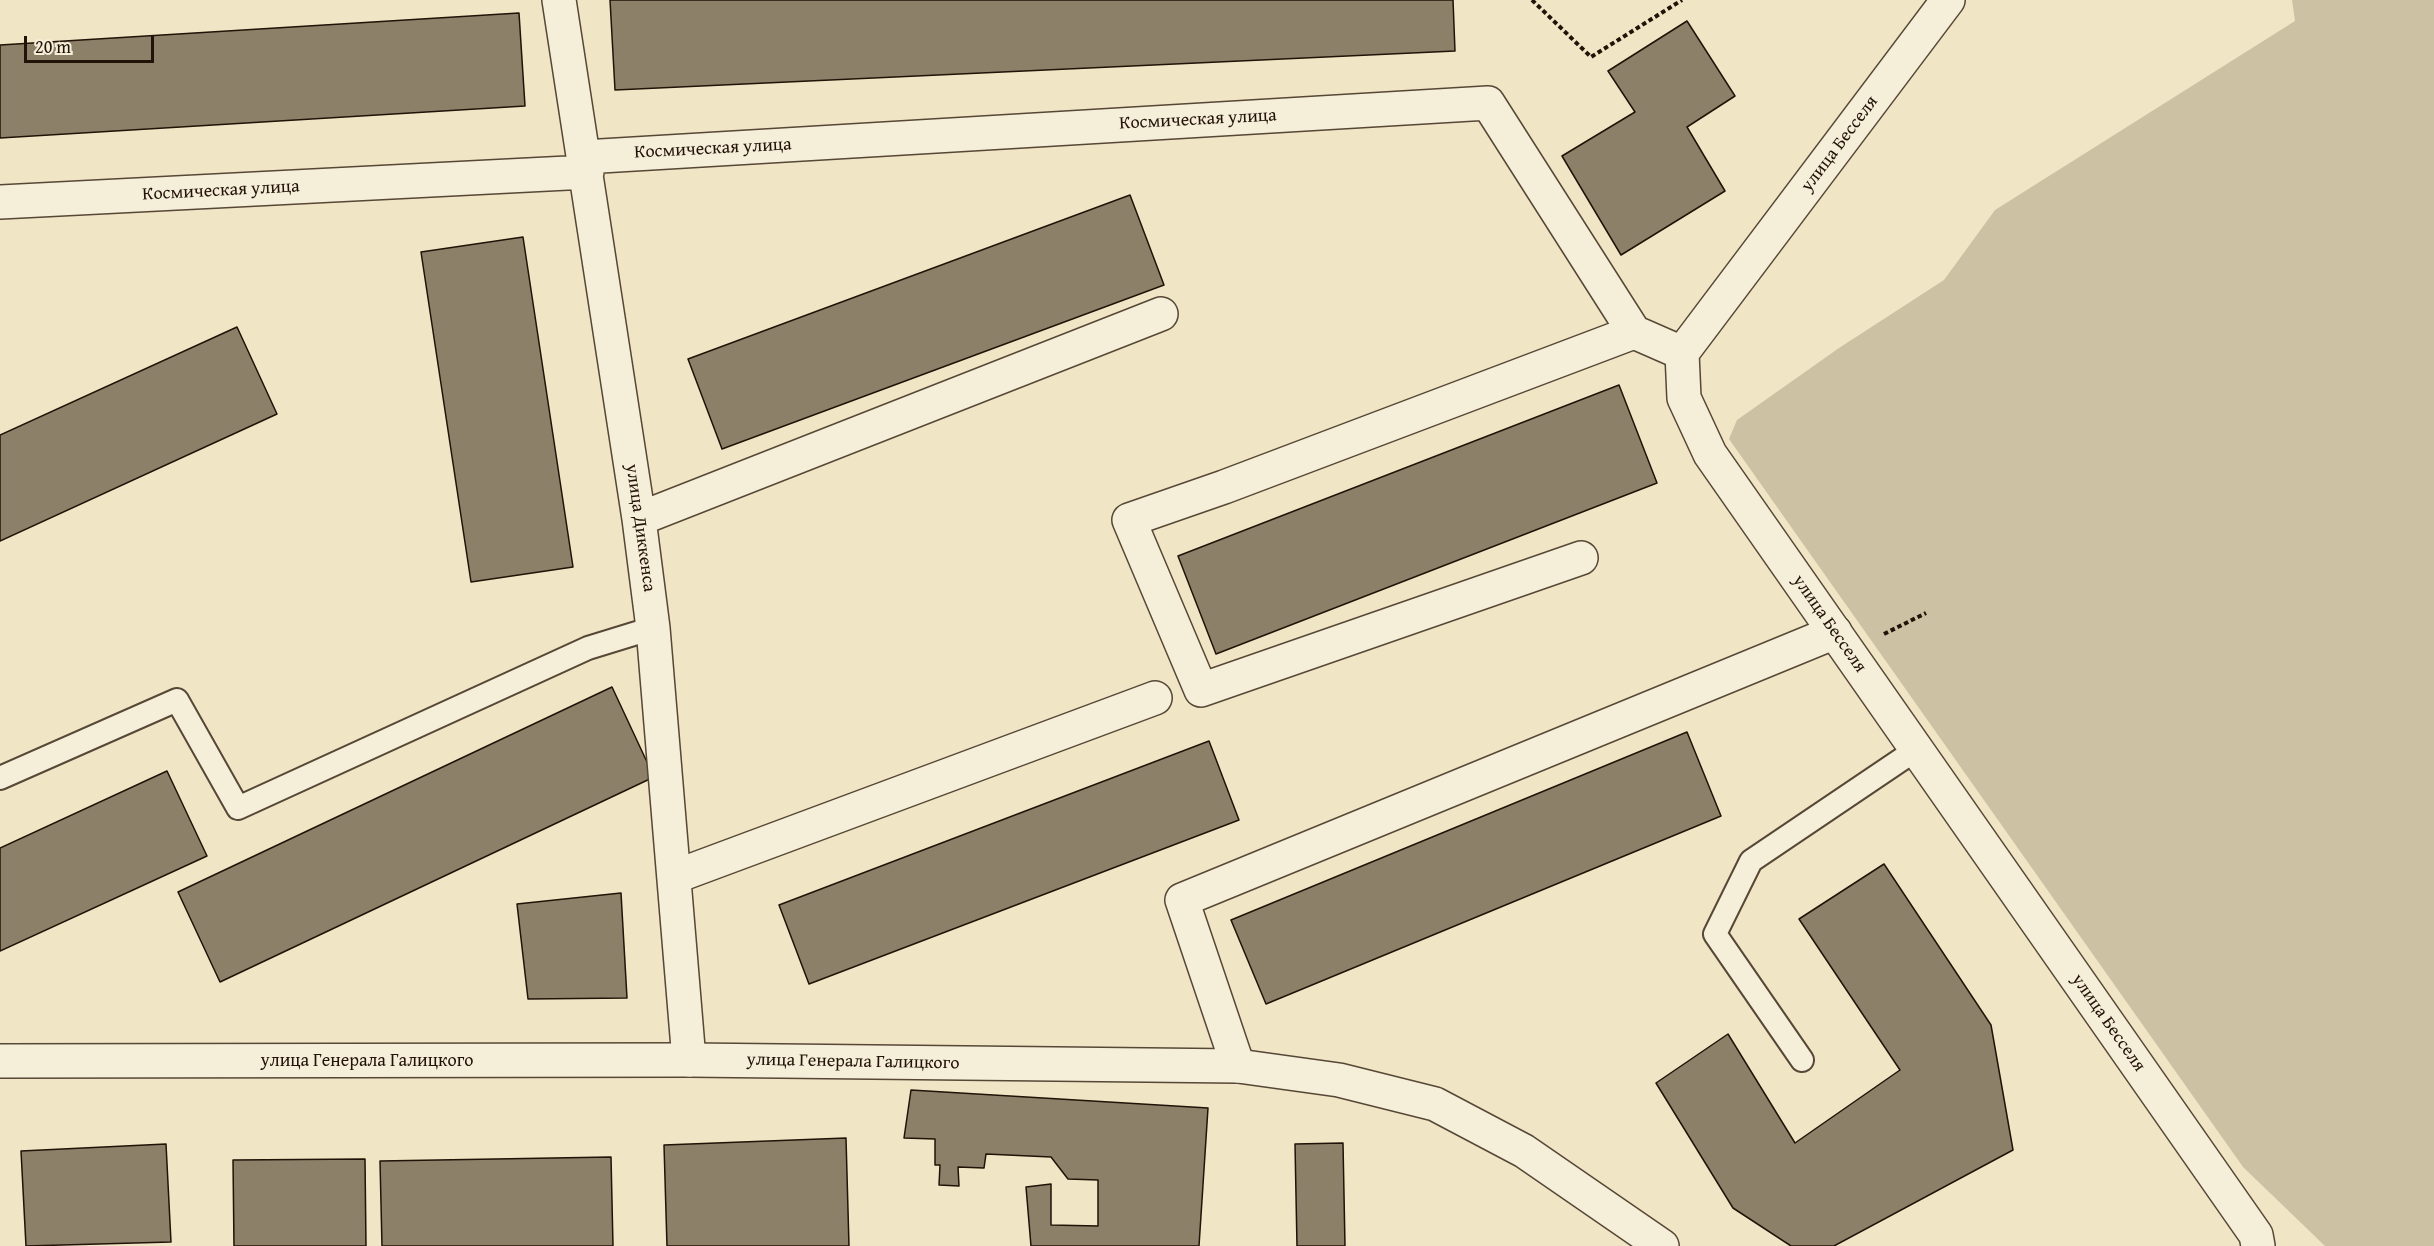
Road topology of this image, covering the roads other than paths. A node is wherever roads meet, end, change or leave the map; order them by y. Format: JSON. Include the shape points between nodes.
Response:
{"nodes":[{"id":1,"x":559,"y":0,"type":"edge"},
{"id":2,"x":1948,"y":0,"type":"edge"},
{"id":3,"x":586,"y":165,"type":"junction"},
{"id":4,"x":0,"y":202,"type":"edge"},
{"id":5,"x":1161,"y":314,"type":"dead end"},
{"id":6,"x":1634,"y":332,"type":"junction"},
{"id":7,"x":1682,"y":353,"type":"junction"},
{"id":8,"x":639,"y":519,"type":"junction"},
{"id":9,"x":1581,"y":558,"type":"dead end"},
{"id":10,"x":653,"y":628,"type":"junction"},
{"id":11,"x":1841,"y":642,"type":"junction"},
{"id":12,"x":1155,"y":698,"type":"dead end"},
{"id":13,"x":1917,"y":750,"type":"junction"},
{"id":14,"x":0,"y":778,"type":"edge"},
{"id":15,"x":674,"y":878,"type":"junction"},
{"id":16,"x":689,"y":1060,"type":"junction"},
{"id":17,"x":1802,"y":1060,"type":"dead end"},
{"id":18,"x":0,"y":1061,"type":"edge"},
{"id":19,"x":1238,"y":1066,"type":"junction"},
{"id":20,"x":1662,"y":1246,"type":"edge"},
{"id":21,"x":2258,"y":1246,"type":"edge"}],
"edges":[{"from":1,"to":3,"type":"street","name":"улица Диккенса"},
{"from":2,"to":7,"type":"street","name":"улица Бесселя"},
{"from":3,"to":4,"type":"street","name":"Космическая улица"},
{"from":3,"to":6,"type":"street","name":"Космическая улица","via":[[1488,103]]},
{"from":3,"to":8,"type":"street","name":"улица Диккенса"},
{"from":5,"to":8,"type":"street"},
{"from":6,"to":7,"type":"street"},
{"from":6,"to":9,"type":"street","via":[[1129,520],[1201,690]]},
{"from":7,"to":11,"type":"street","name":"улица Бесселя","via":[[1684,398],[1710,454]]},
{"from":8,"to":10,"type":"street","name":"улица Диккенса"},
{"from":10,"to":14,"type":"lane","via":[[588,648],[238,807],[177,700]]},
{"from":10,"to":15,"type":"street","name":"улица Диккенса"},
{"from":11,"to":13,"type":"street","name":"улица Бесселя"},
{"from":11,"to":19,"type":"street","via":[[1182,900]]},
{"from":12,"to":15,"type":"street"},
{"from":13,"to":17,"type":"lane","via":[[1752,861],[1715,934]]},
{"from":13,"to":21,"type":"street","name":"улица Бесселя","via":[[2256,1235]]},
{"from":15,"to":16,"type":"street","name":"улица Диккенса"},
{"from":16,"to":18,"type":"street","name":"улица Генерала Галицкого"},
{"from":16,"to":19,"type":"street","name":"улица Генерала Галицкого"},
{"from":19,"to":20,"type":"street","name":"улица Генерала Галицкого","via":[[1339,1080],[1435,1104],[1524,1151]]}]}
